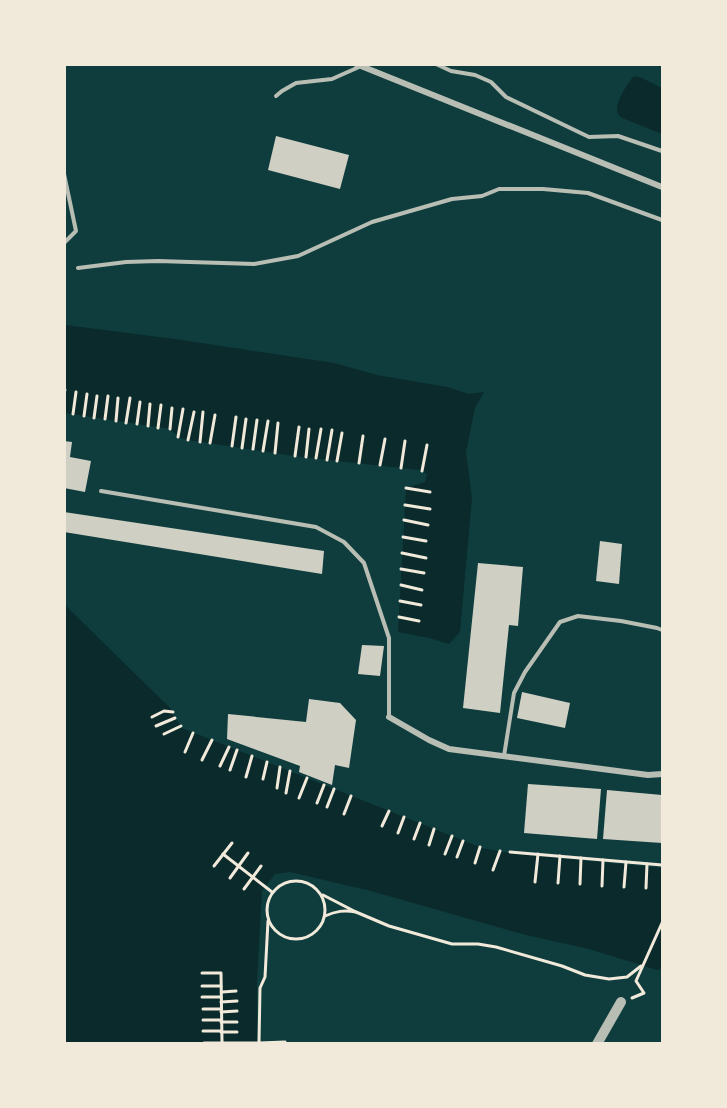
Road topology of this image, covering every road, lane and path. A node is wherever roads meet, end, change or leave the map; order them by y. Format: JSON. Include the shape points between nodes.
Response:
{"nodes":[{"id":1,"x":436,"y":64,"type":"edge"},
{"id":2,"x":360,"y":65,"type":"edge"},
{"id":3,"x":276,"y":96,"type":"dead end"},
{"id":4,"x":663,"y":151,"type":"edge"},
{"id":5,"x":64,"y":174,"type":"edge"},
{"id":6,"x":663,"y":187,"type":"edge"},
{"id":7,"x":663,"y":220,"type":"edge"},
{"id":8,"x":64,"y":243,"type":"edge"},
{"id":9,"x":78,"y":268,"type":"dead end"},
{"id":10,"x":76,"y":392,"type":"dead end"},
{"id":11,"x":87,"y":394,"type":"dead end"},
{"id":12,"x":97,"y":396,"type":"dead end"},
{"id":13,"x":108,"y":396,"type":"dead end"},
{"id":14,"x":118,"y":398,"type":"dead end"},
{"id":15,"x":130,"y":398,"type":"dead end"},
{"id":16,"x":140,"y":402,"type":"dead end"},
{"id":17,"x":150,"y":404,"type":"dead end"},
{"id":18,"x":161,"y":405,"type":"dead end"},
{"id":19,"x":172,"y":408,"type":"dead end"},
{"id":20,"x":183,"y":409,"type":"dead end"},
{"id":21,"x":194,"y":411,"type":"dead end"},
{"id":22,"x":203,"y":412,"type":"dead end"},
{"id":23,"x":73,"y":414,"type":"dead end"},
{"id":24,"x":215,"y":415,"type":"dead end"},
{"id":25,"x":84,"y":416,"type":"dead end"},
{"id":26,"x":236,"y":417,"type":"dead end"},
{"id":27,"x":94,"y":418,"type":"dead end"},
{"id":28,"x":246,"y":418,"type":"dead end"},
{"id":29,"x":105,"y":419,"type":"dead end"},
{"id":30,"x":257,"y":420,"type":"dead end"},
{"id":31,"x":116,"y":421,"type":"dead end"},
{"id":32,"x":268,"y":421,"type":"dead end"},
{"id":33,"x":126,"y":423,"type":"dead end"},
{"id":34,"x":278,"y":423,"type":"dead end"},
{"id":35,"x":137,"y":424,"type":"dead end"},
{"id":36,"x":148,"y":426,"type":"dead end"},
{"id":37,"x":299,"y":427,"type":"dead end"},
{"id":38,"x":158,"y":428,"type":"dead end"},
{"id":39,"x":170,"y":429,"type":"dead end"},
{"id":40,"x":309,"y":429,"type":"dead end"},
{"id":41,"x":321,"y":429,"type":"dead end"},
{"id":42,"x":332,"y":430,"type":"dead end"},
{"id":43,"x":342,"y":433,"type":"dead end"},
{"id":44,"x":363,"y":436,"type":"dead end"},
{"id":45,"x":178,"y":437,"type":"dead end"},
{"id":46,"x":385,"y":439,"type":"dead end"},
{"id":47,"x":188,"y":440,"type":"dead end"},
{"id":48,"x":405,"y":441,"type":"dead end"},
{"id":49,"x":200,"y":442,"type":"dead end"},
{"id":50,"x":210,"y":443,"type":"dead end"},
{"id":51,"x":427,"y":445,"type":"dead end"},
{"id":52,"x":232,"y":446,"type":"dead end"},
{"id":53,"x":242,"y":448,"type":"dead end"},
{"id":54,"x":253,"y":449,"type":"dead end"},
{"id":55,"x":263,"y":451,"type":"dead end"},
{"id":56,"x":275,"y":453,"type":"dead end"},
{"id":57,"x":295,"y":456,"type":"dead end"},
{"id":58,"x":306,"y":457,"type":"dead end"},
{"id":59,"x":316,"y":458,"type":"dead end"},
{"id":60,"x":327,"y":460,"type":"dead end"},
{"id":61,"x":337,"y":461,"type":"dead end"},
{"id":62,"x":359,"y":463,"type":"dead end"},
{"id":63,"x":380,"y":465,"type":"dead end"},
{"id":64,"x":401,"y":468,"type":"dead end"},
{"id":65,"x":422,"y":471,"type":"dead end"},
{"id":66,"x":406,"y":488,"type":"dead end"},
{"id":67,"x":101,"y":491,"type":"dead end"},
{"id":68,"x":430,"y":492,"type":"dead end"},
{"id":69,"x":405,"y":505,"type":"dead end"},
{"id":70,"x":430,"y":509,"type":"dead end"},
{"id":71,"x":404,"y":520,"type":"dead end"},
{"id":72,"x":428,"y":525,"type":"dead end"},
{"id":73,"x":403,"y":537,"type":"dead end"},
{"id":74,"x":426,"y":541,"type":"dead end"},
{"id":75,"x":402,"y":554,"type":"dead end"},
{"id":76,"x":426,"y":558,"type":"dead end"},
{"id":77,"x":401,"y":569,"type":"dead end"},
{"id":78,"x":424,"y":573,"type":"dead end"},
{"id":79,"x":400,"y":585,"type":"dead end"},
{"id":80,"x":422,"y":590,"type":"dead end"},
{"id":81,"x":400,"y":601,"type":"dead end"},
{"id":82,"x":421,"y":605,"type":"dead end"},
{"id":83,"x":399,"y":617,"type":"dead end"},
{"id":84,"x":419,"y":621,"type":"dead end"},
{"id":85,"x":663,"y":630,"type":"edge"},
{"id":86,"x":173,"y":712,"type":"dead end"},
{"id":87,"x":152,"y":717,"type":"dead end"},
{"id":88,"x":389,"y":717,"type":"joint"},
{"id":89,"x":174,"y":718,"type":"dead end"},
{"id":90,"x":156,"y":726,"type":"dead end"},
{"id":91,"x":181,"y":726,"type":"dead end"},
{"id":92,"x":193,"y":733,"type":"dead end"},
{"id":93,"x":164,"y":734,"type":"dead end"},
{"id":94,"x":212,"y":740,"type":"dead end"},
{"id":95,"x":229,"y":747,"type":"dead end"},
{"id":96,"x":237,"y":750,"type":"dead end"},
{"id":97,"x":185,"y":752,"type":"dead end"},
{"id":98,"x":252,"y":756,"type":"dead end"},
{"id":99,"x":504,"y":756,"type":"junction"},
{"id":100,"x":202,"y":760,"type":"dead end"},
{"id":101,"x":267,"y":762,"type":"dead end"},
{"id":102,"x":220,"y":766,"type":"dead end"},
{"id":103,"x":280,"y":767,"type":"dead end"},
{"id":104,"x":230,"y":770,"type":"dead end"},
{"id":105,"x":290,"y":771,"type":"dead end"},
{"id":106,"x":663,"y":774,"type":"edge"},
{"id":107,"x":246,"y":777,"type":"dead end"},
{"id":108,"x":307,"y":778,"type":"dead end"},
{"id":109,"x":262,"y":779,"type":"dead end"},
{"id":110,"x":324,"y":785,"type":"dead end"},
{"id":111,"x":277,"y":788,"type":"dead end"},
{"id":112,"x":334,"y":789,"type":"dead end"},
{"id":113,"x":286,"y":793,"type":"dead end"},
{"id":114,"x":351,"y":796,"type":"dead end"},
{"id":115,"x":299,"y":798,"type":"dead end"},
{"id":116,"x":317,"y":803,"type":"dead end"},
{"id":117,"x":327,"y":807,"type":"dead end"},
{"id":118,"x":388,"y":811,"type":"dead end"},
{"id":119,"x":344,"y":814,"type":"dead end"},
{"id":120,"x":404,"y":817,"type":"dead end"},
{"id":121,"x":420,"y":824,"type":"dead end"},
{"id":122,"x":382,"y":826,"type":"dead end"},
{"id":123,"x":434,"y":829,"type":"dead end"},
{"id":124,"x":398,"y":833,"type":"dead end"},
{"id":125,"x":452,"y":836,"type":"dead end"},
{"id":126,"x":414,"y":839,"type":"dead end"},
{"id":127,"x":463,"y":841,"type":"dead end"},
{"id":128,"x":232,"y":843,"type":"dead end"},
{"id":129,"x":429,"y":845,"type":"dead end"},
{"id":130,"x":480,"y":847,"type":"dead end"},
{"id":131,"x":500,"y":851,"type":"dead end"},
{"id":132,"x":510,"y":852,"type":"dead end"},
{"id":133,"x":248,"y":853,"type":"dead end"},
{"id":134,"x":223,"y":854,"type":"junction"},
{"id":135,"x":445,"y":854,"type":"dead end"},
{"id":136,"x":538,"y":854,"type":"junction"},
{"id":137,"x":560,"y":856,"type":"junction"},
{"id":138,"x":457,"y":857,"type":"dead end"},
{"id":139,"x":581,"y":858,"type":"junction"},
{"id":140,"x":603,"y":860,"type":"junction"},
{"id":141,"x":626,"y":862,"type":"junction"},
{"id":142,"x":475,"y":863,"type":"dead end"},
{"id":143,"x":648,"y":864,"type":"junction"},
{"id":144,"x":663,"y":865,"type":"edge"},
{"id":145,"x":214,"y":866,"type":"dead end"},
{"id":146,"x":261,"y":866,"type":"dead end"},
{"id":147,"x":239,"y":867,"type":"junction"},
{"id":148,"x":493,"y":870,"type":"dead end"},
{"id":149,"x":252,"y":877,"type":"junction"},
{"id":150,"x":230,"y":878,"type":"dead end"},
{"id":151,"x":535,"y":882,"type":"dead end"},
{"id":152,"x":558,"y":884,"type":"dead end"},
{"id":153,"x":580,"y":884,"type":"dead end"},
{"id":154,"x":602,"y":886,"type":"dead end"},
{"id":155,"x":624,"y":888,"type":"dead end"},
{"id":156,"x":646,"y":888,"type":"dead end"},
{"id":157,"x":244,"y":889,"type":"dead end"},
{"id":158,"x":272,"y":892,"type":"junction"},
{"id":159,"x":321,"y":894,"type":"junction"},
{"id":160,"x":356,"y":912,"type":"junction"},
{"id":161,"x":325,"y":916,"type":"junction"},
{"id":162,"x":268,"y":919,"type":"junction"},
{"id":163,"x":663,"y":923,"type":"edge"},
{"id":164,"x":641,"y":966,"type":"junction"},
{"id":165,"x":202,"y":973,"type":"dead end"},
{"id":166,"x":202,"y":986,"type":"dead end"},
{"id":167,"x":221,"y":986,"type":"junction"},
{"id":168,"x":236,"y":991,"type":"dead end"},
{"id":169,"x":222,"y":992,"type":"junction"},
{"id":170,"x":202,"y":998,"type":"dead end"},
{"id":171,"x":221,"y":999,"type":"junction"},
{"id":172,"x":237,"y":1001,"type":"dead end"},
{"id":173,"x":621,"y":1002,"type":"joint"},
{"id":174,"x":203,"y":1009,"type":"dead end"},
{"id":175,"x":221,"y":1010,"type":"junction"},
{"id":176,"x":237,"y":1011,"type":"dead end"},
{"id":177,"x":203,"y":1020,"type":"dead end"},
{"id":178,"x":221,"y":1021,"type":"junction"},
{"id":179,"x":237,"y":1022,"type":"dead end"},
{"id":180,"x":203,"y":1031,"type":"dead end"},
{"id":181,"x":221,"y":1031,"type":"junction"},
{"id":182,"x":237,"y":1032,"type":"dead end"},
{"id":183,"x":222,"y":1042,"type":"junction"},
{"id":184,"x":259,"y":1042,"type":"edge"},
{"id":185,"x":204,"y":1043,"type":"edge"},
{"id":186,"x":285,"y":1044,"type":"edge"},
{"id":187,"x":597,"y":1044,"type":"edge"}],
"edges":[{"from":1,"to":4,"type":"lane","via":[[491,82],[506,97],[589,137],[618,136]]},
{"from":2,"to":3,"type":"lane","via":[[332,79],[296,82]]},
{"from":2,"to":6,"type":"street"},
{"from":5,"to":8,"type":"lane","via":[[76,231]]},
{"from":7,"to":9,"type":"lane","via":[[588,193],[499,189],[372,222],[298,256],[254,264],[158,261]]},
{"from":10,"to":23,"type":"path"},
{"from":11,"to":25,"type":"path"},
{"from":12,"to":27,"type":"path"},
{"from":13,"to":29,"type":"path"},
{"from":14,"to":31,"type":"path"},
{"from":15,"to":33,"type":"path"},
{"from":16,"to":35,"type":"path"},
{"from":17,"to":36,"type":"path"},
{"from":18,"to":38,"type":"path"},
{"from":19,"to":39,"type":"path"},
{"from":20,"to":45,"type":"path"},
{"from":21,"to":47,"type":"path"},
{"from":22,"to":49,"type":"path"},
{"from":24,"to":50,"type":"path"},
{"from":26,"to":52,"type":"path"},
{"from":28,"to":53,"type":"path"},
{"from":30,"to":54,"type":"path"},
{"from":32,"to":55,"type":"path"},
{"from":34,"to":56,"type":"path"},
{"from":37,"to":57,"type":"path"},
{"from":40,"to":58,"type":"path"},
{"from":41,"to":59,"type":"path"},
{"from":42,"to":60,"type":"path"},
{"from":43,"to":61,"type":"path"},
{"from":44,"to":62,"type":"path"},
{"from":46,"to":63,"type":"path"},
{"from":48,"to":64,"type":"path"},
{"from":51,"to":65,"type":"path"},
{"from":66,"to":68,"type":"path"},
{"from":67,"to":88,"type":"lane","via":[[316,527],[344,542],[364,563],[389,638]]},
{"from":69,"to":70,"type":"path"},
{"from":71,"to":72,"type":"path"},
{"from":73,"to":74,"type":"path"},
{"from":75,"to":76,"type":"path"},
{"from":77,"to":78,"type":"path"},
{"from":79,"to":80,"type":"path"},
{"from":81,"to":82,"type":"path"},
{"from":83,"to":84,"type":"path"},
{"from":85,"to":99,"type":"lane","via":[[578,616],[560,622],[514,693]]},
{"from":86,"to":87,"type":"path","via":[[164,711]]},
{"from":88,"to":99,"type":"street","via":[[449,749]]},
{"from":89,"to":90,"type":"path"},
{"from":91,"to":93,"type":"path"},
{"from":92,"to":97,"type":"path"},
{"from":94,"to":100,"type":"path"},
{"from":95,"to":102,"type":"path"},
{"from":96,"to":104,"type":"path"},
{"from":98,"to":107,"type":"path"},
{"from":99,"to":106,"type":"street"},
{"from":101,"to":109,"type":"path"},
{"from":103,"to":111,"type":"path"},
{"from":105,"to":113,"type":"path"},
{"from":108,"to":115,"type":"path"},
{"from":110,"to":116,"type":"path"},
{"from":112,"to":117,"type":"path"},
{"from":114,"to":119,"type":"path"},
{"from":118,"to":122,"type":"path"},
{"from":120,"to":124,"type":"path"},
{"from":121,"to":126,"type":"path"},
{"from":123,"to":129,"type":"path"},
{"from":125,"to":135,"type":"path"},
{"from":127,"to":138,"type":"path"},
{"from":128,"to":134,"type":"path"},
{"from":130,"to":142,"type":"path"},
{"from":131,"to":148,"type":"path"},
{"from":132,"to":136,"type":"path"},
{"from":133,"to":147,"type":"path"},
{"from":134,"to":145,"type":"path"},
{"from":134,"to":147,"type":"path"},
{"from":136,"to":137,"type":"path"},
{"from":136,"to":151,"type":"path"},
{"from":137,"to":139,"type":"path"},
{"from":137,"to":152,"type":"path"},
{"from":139,"to":140,"type":"path"},
{"from":139,"to":153,"type":"path"},
{"from":140,"to":141,"type":"path"},
{"from":140,"to":154,"type":"path"},
{"from":141,"to":143,"type":"path"},
{"from":141,"to":155,"type":"path"},
{"from":143,"to":144,"type":"path"},
{"from":143,"to":156,"type":"path"},
{"from":146,"to":149,"type":"path"},
{"from":147,"to":149,"type":"path"},
{"from":147,"to":150,"type":"path"},
{"from":149,"to":157,"type":"path"},
{"from":149,"to":158,"type":"path"},
{"from":158,"to":159,"type":"path","via":[[289,881],[299,880]]},
{"from":158,"to":162,"type":"path","via":[[266,909]]},
{"from":159,"to":160,"type":"path"},
{"from":159,"to":161,"type":"path"},
{"from":160,"to":161,"type":"path","via":[[335,911]]},
{"from":160,"to":164,"type":"path","via":[[388,926],[452,944],[496,947],[585,975],[627,977]]},
{"from":161,"to":162,"type":"path","via":[[315,933],[297,939],[279,934]]},
{"from":162,"to":184,"type":"path"},
{"from":163,"to":164,"type":"path"},
{"from":164,"to":173,"type":"path","via":[[636,981],[644,993]]},
{"from":165,"to":167,"type":"path","via":[[221,973]]},
{"from":166,"to":167,"type":"path"},
{"from":167,"to":169,"type":"path"},
{"from":168,"to":169,"type":"path"},
{"from":169,"to":171,"type":"path"},
{"from":170,"to":171,"type":"path"},
{"from":171,"to":172,"type":"path"},
{"from":171,"to":175,"type":"path"},
{"from":173,"to":187,"type":"street"},
{"from":174,"to":175,"type":"path"},
{"from":175,"to":176,"type":"path"},
{"from":175,"to":178,"type":"path"},
{"from":177,"to":178,"type":"path"},
{"from":178,"to":179,"type":"path"},
{"from":178,"to":181,"type":"path"},
{"from":180,"to":181,"type":"path"},
{"from":181,"to":182,"type":"path"},
{"from":181,"to":183,"type":"path"},
{"from":183,"to":184,"type":"path"},
{"from":183,"to":185,"type":"path"},
{"from":184,"to":186,"type":"path"}]}
